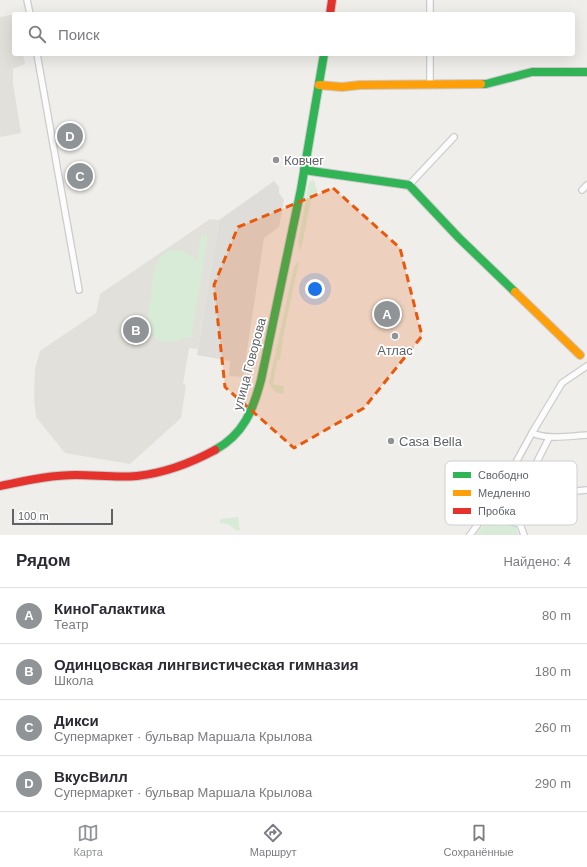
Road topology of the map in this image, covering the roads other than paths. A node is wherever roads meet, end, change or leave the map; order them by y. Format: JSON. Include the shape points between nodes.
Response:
{"nodes":[{"id":1,"x":27,"y":0,"type":"edge"},
{"id":2,"x":332,"y":0,"type":"edge"},
{"id":3,"x":430,"y":0,"type":"edge"},
{"id":4,"x":30,"y":12,"type":"edge"},
{"id":5,"x":330,"y":12,"type":"edge"},
{"id":6,"x":430,"y":12,"type":"edge"},
{"id":7,"x":37,"y":56,"type":"edge"},
{"id":8,"x":324,"y":56,"type":"edge"},
{"id":9,"x":430,"y":56,"type":"edge"},
{"id":10,"x":587,"y":72,"type":"edge"},
{"id":11,"x":430,"y":84,"type":"junction"},
{"id":12,"x":319,"y":85,"type":"junction"},
{"id":13,"x":454,"y":137,"type":"dead end"},
{"id":14,"x":304,"y":170,"type":"junction"},
{"id":15,"x":409,"y":185,"type":"junction"},
{"id":16,"x":79,"y":290,"type":"dead end"},
{"id":17,"x":580,"y":355,"type":"dead end"},
{"id":18,"x":587,"y":366,"type":"edge"},
{"id":19,"x":532,"y":433,"type":"junction"},
{"id":20,"x":587,"y":435,"type":"edge"},
{"id":21,"x":549,"y":438,"type":"junction"},
{"id":22,"x":517,"y":461,"type":"edge"},
{"id":23,"x":537,"y":461,"type":"edge"},
{"id":24,"x":0,"y":486,"type":"edge"},
{"id":25,"x":587,"y":490,"type":"edge"},
{"id":26,"x":577,"y":491,"type":"edge"},
{"id":27,"x":478,"y":525,"type":"edge"},
{"id":28,"x":520,"y":525,"type":"edge"},
{"id":29,"x":470,"y":535,"type":"edge"},
{"id":30,"x":524,"y":535,"type":"edge"}],
"edges":[{"from":1,"to":4,"type":"street"},
{"from":2,"to":5,"type":"main road"},
{"from":3,"to":6,"type":"street"},
{"from":7,"to":16,"type":"street"},
{"from":8,"to":12,"type":"main road","name":"улица Говорова"},
{"from":9,"to":11,"type":"street"},
{"from":10,"to":11,"type":"main road","via":[[532,72],[486,84]]},
{"from":11,"to":12,"type":"main road","via":[[342,87]]},
{"from":12,"to":14,"type":"main road","name":"улица Говорова"},
{"from":13,"to":15,"type":"street"},
{"from":14,"to":15,"type":"main road"},
{"from":14,"to":24,"type":"main road","name":"улица Говорова","via":[[259,385],[251,410],[237,435],[226,444],[183,465],[158,472],[137,476],[60,475]]},
{"from":15,"to":17,"type":"main road","via":[[459,238]]},
{"from":18,"to":19,"type":"street","via":[[562,383]]},
{"from":19,"to":21,"type":"street"},
{"from":19,"to":22,"type":"street"},
{"from":20,"to":21,"type":"street"},
{"from":21,"to":23,"type":"street"},
{"from":25,"to":26,"type":"street"},
{"from":27,"to":29,"type":"street"},
{"from":28,"to":30,"type":"street"}]}
